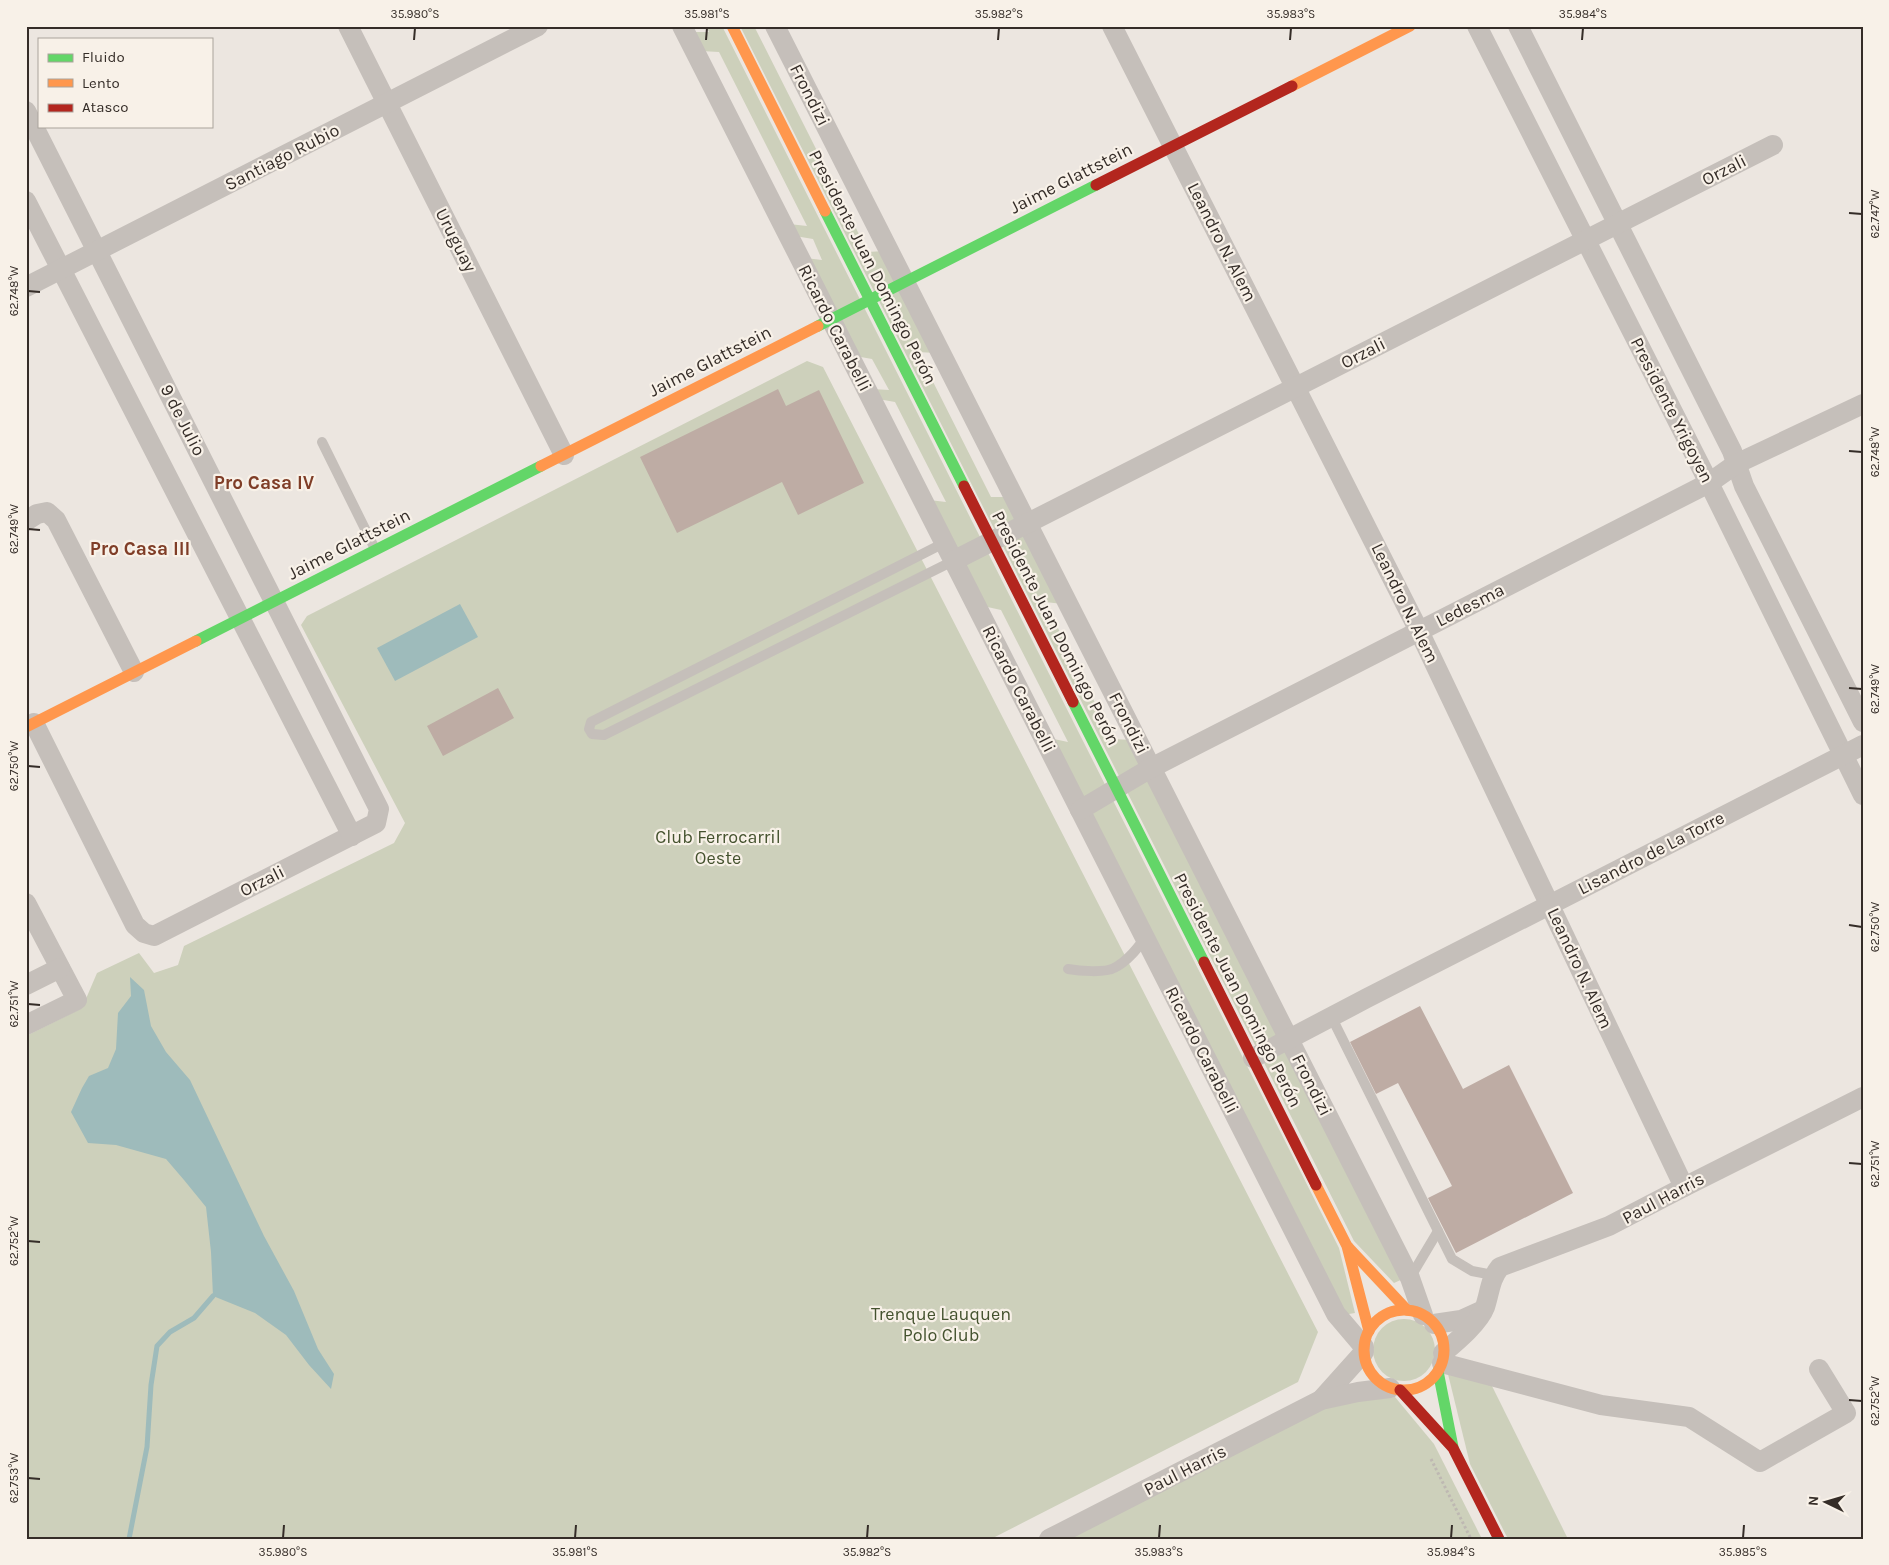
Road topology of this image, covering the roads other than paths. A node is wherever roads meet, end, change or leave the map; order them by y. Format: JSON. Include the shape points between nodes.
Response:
{"nodes":[{"id":1,"x":348,"y":26,"type":"edge"},
{"id":2,"x":538,"y":26,"type":"edge"},
{"id":3,"x":682,"y":26,"type":"edge"},
{"id":4,"x":732,"y":26,"type":"edge"},
{"id":5,"x":775,"y":26,"type":"edge"},
{"id":6,"x":1112,"y":26,"type":"edge"},
{"id":7,"x":1410,"y":26,"type":"edge"},
{"id":8,"x":1478,"y":26,"type":"edge"},
{"id":9,"x":1518,"y":26,"type":"edge"},
{"id":10,"x":387,"y":103,"type":"junction"},
{"id":11,"x":26,"y":111,"type":"edge"},
{"id":12,"x":1773,"y":145,"type":"dead end"},
{"id":13,"x":1173,"y":146,"type":"junction"},
{"id":14,"x":26,"y":201,"type":"edge"},
{"id":15,"x":1617,"y":224,"type":"junction"},
{"id":16,"x":1586,"y":240,"type":"junction"},
{"id":17,"x":97,"y":251,"type":"junction"},
{"id":18,"x":61,"y":269,"type":"junction"},
{"id":19,"x":905,"y":282,"type":"junction"},
{"id":20,"x":26,"y":287,"type":"edge"},
{"id":21,"x":870,"y":300,"type":"junction"},
{"id":22,"x":831,"y":319,"type":"junction"},
{"id":23,"x":1296,"y":387,"type":"junction"},
{"id":24,"x":1863,"y":404,"type":"edge"},
{"id":25,"x":322,"y":442,"type":"dead end"},
{"id":26,"x":564,"y":454,"type":"junction"},
{"id":27,"x":1736,"y":464,"type":"junction"},
{"id":28,"x":1709,"y":483,"type":"junction"},
{"id":29,"x":26,"y":521,"type":"edge"},
{"id":30,"x":1027,"y":523,"type":"junction"},
{"id":31,"x":992,"y":541,"type":"junction"},
{"id":32,"x":944,"y":543,"type":"junction"},
{"id":33,"x":376,"y":550,"type":"junction"},
{"id":34,"x":954,"y":561,"type":"junction"},
{"id":35,"x":274,"y":601,"type":"junction"},
{"id":36,"x":240,"y":619,"type":"junction"},
{"id":37,"x":1419,"y":630,"type":"junction"},
{"id":38,"x":134,"y":672,"type":"junction"},
{"id":39,"x":1863,"y":722,"type":"edge"},
{"id":40,"x":30,"y":725,"type":"edge"},
{"id":41,"x":1863,"y":745,"type":"edge"},
{"id":42,"x":1843,"y":755,"type":"junction"},
{"id":43,"x":1151,"y":768,"type":"junction"},
{"id":44,"x":1117,"y":788,"type":"junction"},
{"id":45,"x":1863,"y":794,"type":"edge"},
{"id":46,"x":379,"y":809,"type":"joint"},
{"id":47,"x":1080,"y":810,"type":"junction"},
{"id":48,"x":352,"y":836,"type":"junction"},
{"id":49,"x":26,"y":903,"type":"edge"},
{"id":50,"x":1550,"y":904,"type":"junction"},
{"id":51,"x":1145,"y":938,"type":"junction"},
{"id":52,"x":60,"y":968,"type":"junction"},
{"id":53,"x":1068,"y":970,"type":"dead end"},
{"id":54,"x":26,"y":985,"type":"edge"},
{"id":55,"x":1331,"y":1016,"type":"junction"},
{"id":56,"x":26,"y":1025,"type":"edge"},
{"id":57,"x":1288,"y":1039,"type":"junction"},
{"id":58,"x":1253,"y":1058,"type":"junction"},
{"id":59,"x":1863,"y":1097,"type":"edge"},
{"id":60,"x":1684,"y":1187,"type":"junction"},
{"id":61,"x":1438,"y":1231,"type":"junction"},
{"id":62,"x":1348,"y":1246,"type":"junction"},
{"id":63,"x":1493,"y":1275,"type":"junction"},
{"id":64,"x":1410,"y":1278,"type":"junction"},
{"id":65,"x":1484,"y":1309,"type":"junction"},
{"id":66,"x":1421,"y":1317,"type":"junction"},
{"id":67,"x":1365,"y":1344,"type":"junction"},
{"id":68,"x":1441,"y":1362,"type":"junction"},
{"id":69,"x":1819,"y":1369,"type":"dead end"},
{"id":70,"x":1395,"y":1389,"type":"junction"},
{"id":71,"x":1321,"y":1400,"type":"junction"},
{"id":72,"x":1453,"y":1448,"type":"junction"},
{"id":73,"x":1049,"y":1539,"type":"edge"},
{"id":74,"x":1499,"y":1539,"type":"edge"}],
"edges":[{"from":1,"to":10,"type":"street","name":"Uruguay"},
{"from":2,"to":10,"type":"street","name":"Santiago Rubio"},
{"from":3,"to":22,"type":"street","name":"Ricardo Carabelli"},
{"from":4,"to":21,"type":"main road","name":"Presidente Juan Domingo Perón"},
{"from":5,"to":19,"type":"street","name":"Frondizi"},
{"from":6,"to":13,"type":"street","name":"Leandro N. Alem"},
{"from":7,"to":13,"type":"main road","name":"Jaime Glattstein"},
{"from":8,"to":16,"type":"street","name":"Presidente Yrigoyen"},
{"from":9,"to":15,"type":"street","name":"Presidente Yrigoyen"},
{"from":10,"to":17,"type":"street","name":"Santiago Rubio"},
{"from":10,"to":26,"type":"street","name":"Uruguay"},
{"from":11,"to":17,"type":"street","name":"9 de Julio"},
{"from":12,"to":15,"type":"street","name":"Orzali"},
{"from":13,"to":19,"type":"main road","name":"Jaime Glattstein"},
{"from":13,"to":23,"type":"street","name":"Leandro N. Alem"},
{"from":14,"to":18,"type":"street"},
{"from":15,"to":16,"type":"street","name":"Orzali"},
{"from":15,"to":27,"type":"street","name":"Presidente Yrigoyen"},
{"from":16,"to":23,"type":"street","name":"Orzali"},
{"from":16,"to":28,"type":"street","name":"Presidente Yrigoyen"},
{"from":17,"to":18,"type":"street","name":"Santiago Rubio"},
{"from":17,"to":35,"type":"street","name":"9 de Julio"},
{"from":18,"to":20,"type":"street","name":"Santiago Rubio"},
{"from":18,"to":36,"type":"street"},
{"from":19,"to":21,"type":"main road","name":"Jaime Glattstein"},
{"from":19,"to":30,"type":"street","name":"Frondizi"},
{"from":21,"to":22,"type":"main road","name":"Jaime Glattstein"},
{"from":21,"to":31,"type":"main road","name":"Presidente Juan Domingo Perón"},
{"from":22,"to":26,"type":"main road","name":"Jaime Glattstein"},
{"from":22,"to":32,"type":"street","name":"Ricardo Carabelli"},
{"from":23,"to":30,"type":"street","name":"Orzali"},
{"from":23,"to":37,"type":"street","name":"Leandro N. Alem"},
{"from":24,"to":27,"type":"street","name":"Ledesma"},
{"from":25,"to":33,"type":"lane"},
{"from":26,"to":33,"type":"main road","name":"Jaime Glattstein"},
{"from":27,"to":28,"type":"street","name":"Ledesma"},
{"from":27,"to":39,"type":"street","name":"Presidente Yrigoyen","via":[[1744,486]]},
{"from":28,"to":37,"type":"street","name":"Ledesma"},
{"from":28,"to":42,"type":"street","name":"Presidente Yrigoyen"},
{"from":29,"to":38,"type":"street","via":[[47,512],[56,520]]},
{"from":30,"to":31,"type":"street","name":"Orzali"},
{"from":30,"to":43,"type":"street","name":"Frondizi"},
{"from":31,"to":34,"type":"street","name":"Orzali"},
{"from":31,"to":44,"type":"main road","name":"Presidente Juan Domingo Perón"},
{"from":32,"to":34,"type":"street","name":"Ricardo Carabelli"},
{"from":32,"to":34,"type":"lane","via":[[591,722],[588,729],[592,734],[604,735]]},
{"from":33,"to":35,"type":"main road","name":"Jaime Glattstein"},
{"from":34,"to":47,"type":"street","name":"Ricardo Carabelli"},
{"from":35,"to":36,"type":"main road","name":"Jaime Glattstein"},
{"from":35,"to":46,"type":"street","name":"9 de Julio"},
{"from":36,"to":38,"type":"main road","name":"Jaime Glattstein"},
{"from":36,"to":48,"type":"street"},
{"from":37,"to":43,"type":"street","name":"Ledesma"},
{"from":37,"to":50,"type":"street","name":"Leandro N. Alem"},
{"from":38,"to":40,"type":"main road","name":"Jaime Glattstein"},
{"from":40,"to":48,"type":"street","name":"Orzali","via":[[135,925],[144,933],[154,936]]},
{"from":41,"to":42,"type":"street","name":"Lisandro de La Torre"},
{"from":42,"to":45,"type":"street","name":"Presidente Yrigoyen"},
{"from":42,"to":50,"type":"street","name":"Lisandro de La Torre"},
{"from":43,"to":44,"type":"street","name":"Ledesma"},
{"from":43,"to":57,"type":"street","name":"Frondizi"},
{"from":44,"to":47,"type":"street","name":"Ledesma"},
{"from":44,"to":58,"type":"main road","name":"Presidente Juan Domingo Perón"},
{"from":46,"to":48,"type":"street","name":"Orzali","via":[[376,823]]},
{"from":47,"to":51,"type":"street","name":"Ricardo Carabelli"},
{"from":49,"to":52,"type":"street"},
{"from":50,"to":55,"type":"street","name":"Lisandro de La Torre"},
{"from":50,"to":60,"type":"street","name":"Leandro N. Alem"},
{"from":51,"to":53,"type":"lane","via":[[1114,969]]},
{"from":51,"to":67,"type":"street","name":"Ricardo Carabelli","via":[[1336,1314]]},
{"from":52,"to":54,"type":"street"},
{"from":52,"to":56,"type":"street","via":[[77,1000]]},
{"from":55,"to":57,"type":"street","name":"Lisandro de La Torre"},
{"from":55,"to":61,"type":"lane"},
{"from":57,"to":58,"type":"street","name":"Lisandro de La Torre"},
{"from":57,"to":64,"type":"street","name":"Frondizi"},
{"from":58,"to":62,"type":"main road","name":"Presidente Juan Domingo Perón"},
{"from":59,"to":60,"type":"street","name":"Paul Harris"},
{"from":60,"to":63,"type":"street","name":"Paul Harris","via":[[1609,1226],[1500,1267]]},
{"from":61,"to":63,"type":"lane","via":[[1452,1258],[1472,1271]]},
{"from":61,"to":64,"type":"lane"},
{"from":62,"to":66,"type":"main road","name":"Presidente Juan Domingo Perón"},
{"from":62,"to":67,"type":"main road","name":"Presidente Juan Domingo Perón"},
{"from":63,"to":65,"type":"street"},
{"from":64,"to":66,"type":"street","name":"Frondizi"},
{"from":65,"to":66,"type":"street","via":[[1461,1320]]},
{"from":65,"to":68,"type":"street"},
{"from":66,"to":67,"type":"main road","via":[[1396,1311],[1385,1315],[1375,1322]]},
{"from":66,"to":68,"type":"main road","via":[[1440,1333]]},
{"from":67,"to":70,"type":"main road","via":[[1366,1364],[1371,1374]]},
{"from":67,"to":71,"type":"street","name":"Paul Harris"},
{"from":68,"to":69,"type":"street","via":[[1601,1405],[1689,1417],[1760,1462],[1846,1413]]},
{"from":68,"to":70,"type":"main road","via":[[1431,1380],[1422,1386],[1411,1390]]},
{"from":68,"to":72,"type":"main road"},
{"from":70,"to":71,"type":"street","name":"Paul Harris"},
{"from":70,"to":72,"type":"main road"},
{"from":71,"to":73,"type":"street","name":"Paul Harris"},
{"from":72,"to":74,"type":"main road"}]}
